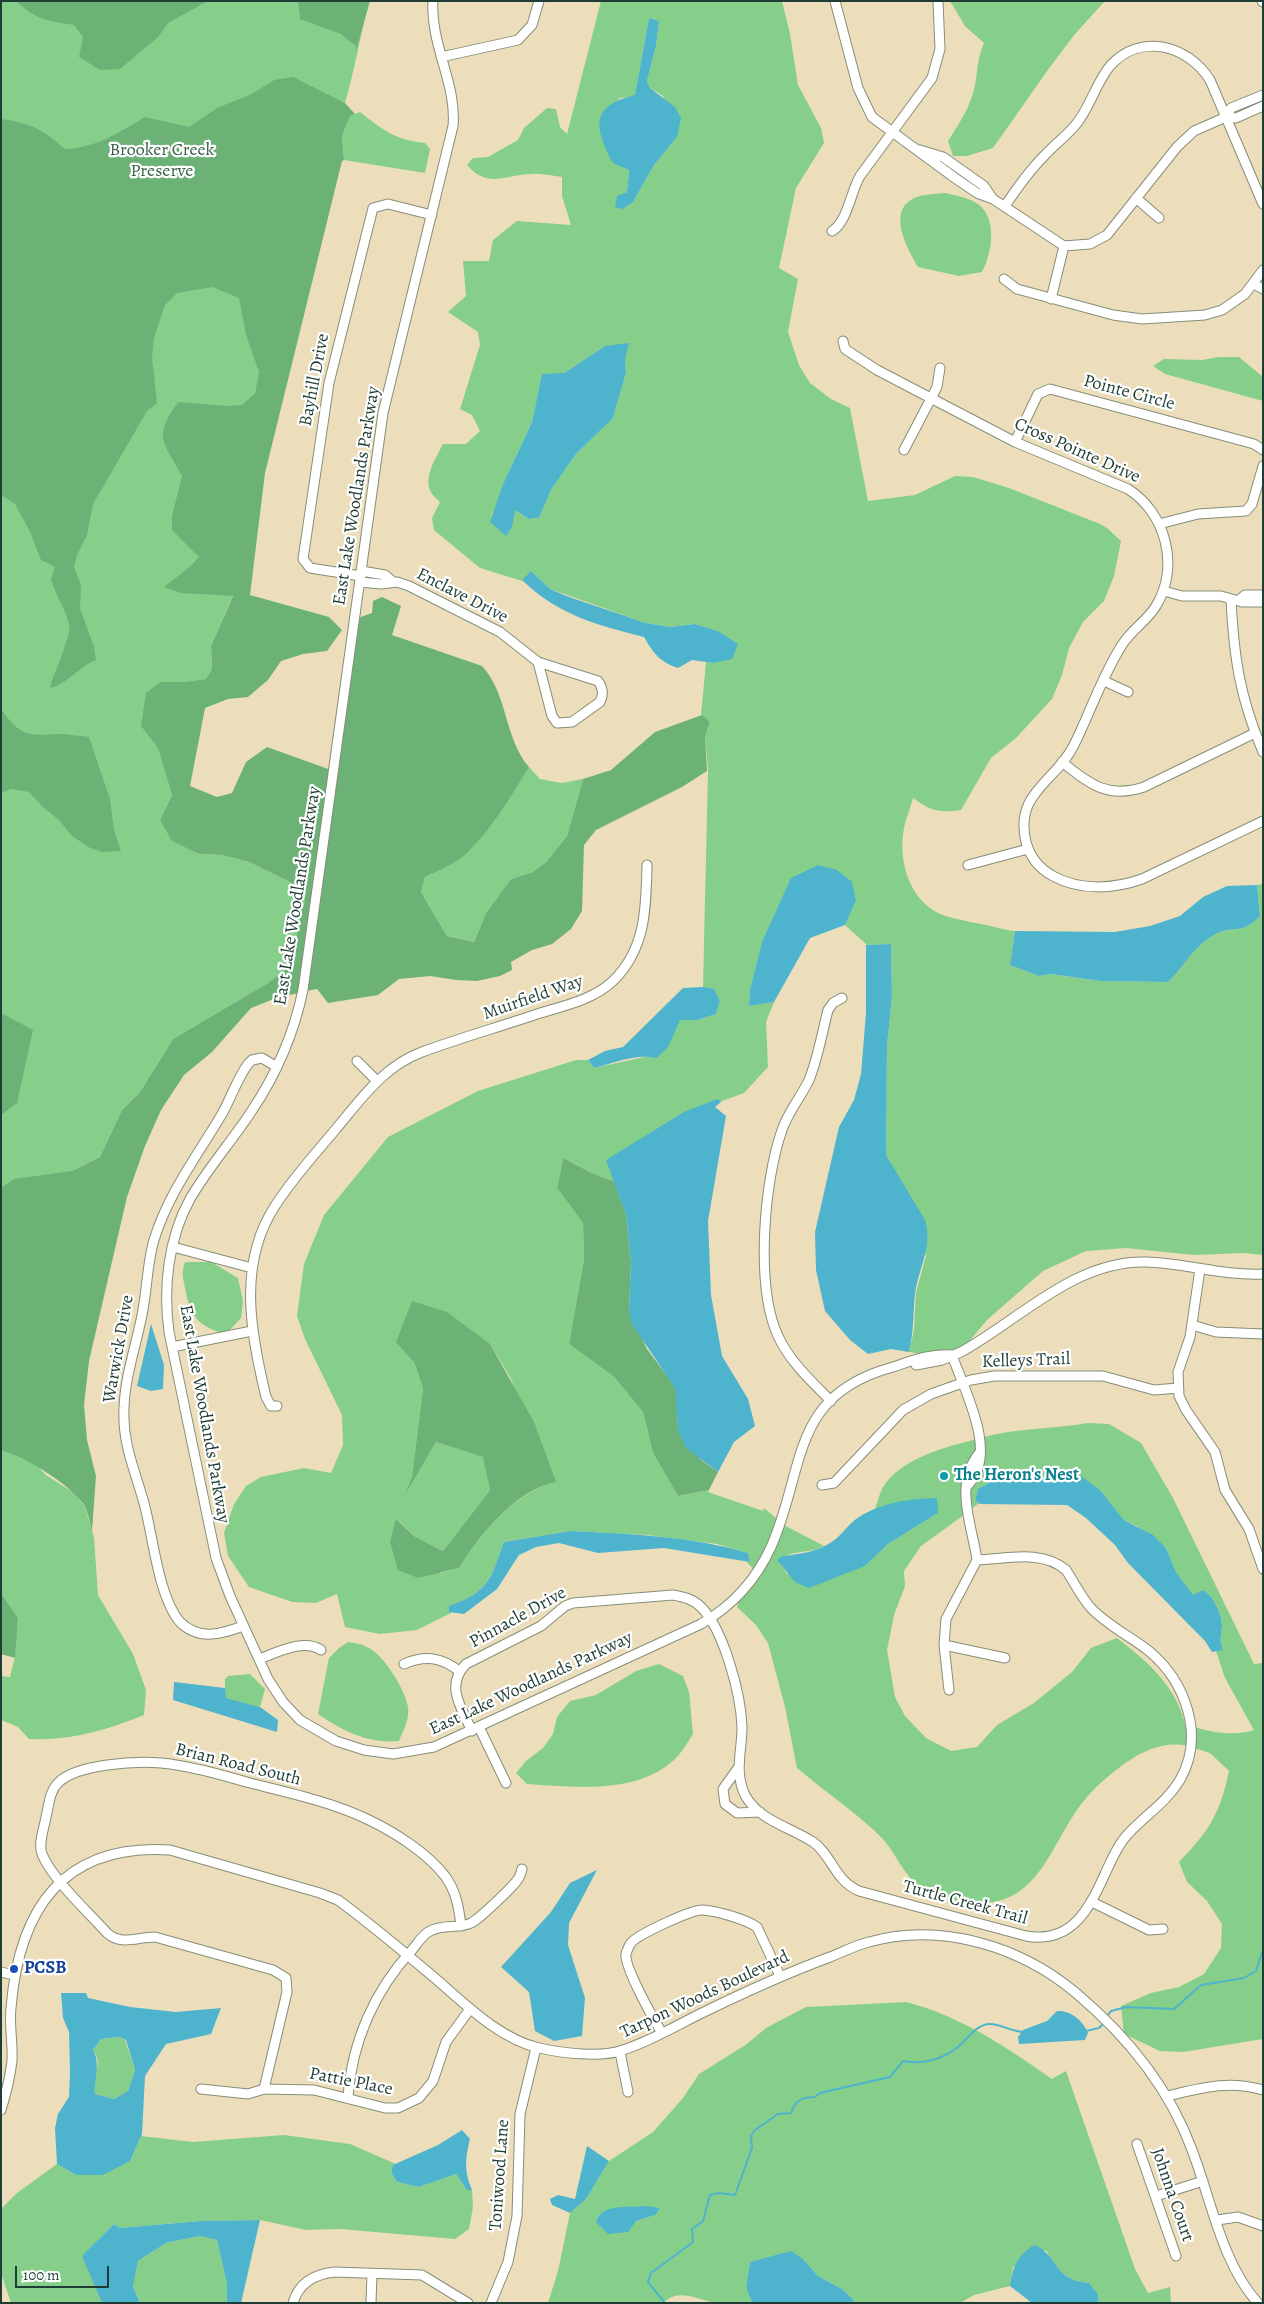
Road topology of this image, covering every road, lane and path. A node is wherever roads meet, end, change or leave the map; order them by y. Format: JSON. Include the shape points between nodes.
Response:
{"nodes":[{"id":1,"x":433,"y":1,"type":"edge"},
{"id":2,"x":539,"y":1,"type":"edge"},
{"id":3,"x":835,"y":1,"type":"edge"},
{"id":4,"x":938,"y":1,"type":"edge"},
{"id":5,"x":442,"y":57,"type":"junction"},
{"id":6,"x":1263,"y":95,"type":"edge"},
{"id":7,"x":1263,"y":106,"type":"edge"},
{"id":8,"x":1226,"y":117,"type":"junction"},
{"id":9,"x":893,"y":132,"type":"junction"},
{"id":10,"x":1136,"y":198,"type":"junction"},
{"id":11,"x":1263,"y":204,"type":"edge"},
{"id":12,"x":1005,"y":206,"type":"junction"},
{"id":13,"x":432,"y":215,"type":"junction"},
{"id":14,"x":1159,"y":218,"type":"dead end"},
{"id":15,"x":832,"y":231,"type":"dead end"},
{"id":16,"x":1064,"y":246,"type":"junction"},
{"id":17,"x":1263,"y":270,"type":"edge"},
{"id":18,"x":1004,"y":279,"type":"dead end"},
{"id":19,"x":1254,"y":284,"type":"junction"},
{"id":20,"x":1263,"y":290,"type":"edge"},
{"id":21,"x":1051,"y":298,"type":"junction"},
{"id":22,"x":843,"y":341,"type":"dead end"},
{"id":23,"x":940,"y":368,"type":"dead end"},
{"id":24,"x":931,"y":399,"type":"junction"},
{"id":25,"x":1015,"y":442,"type":"junction"},
{"id":26,"x":904,"y":450,"type":"dead end"},
{"id":27,"x":1263,"y":450,"type":"edge"},
{"id":28,"x":1263,"y":466,"type":"edge"},
{"id":29,"x":1159,"y":524,"type":"junction"},
{"id":30,"x":361,"y":576,"type":"junction"},
{"id":31,"x":1164,"y":591,"type":"junction"},
{"id":32,"x":1263,"y":595,"type":"edge"},
{"id":33,"x":1235,"y":600,"type":"junction"},
{"id":34,"x":1263,"y":602,"type":"edge"},
{"id":35,"x":538,"y":662,"type":"junction"},
{"id":36,"x":1104,"y":681,"type":"junction"},
{"id":37,"x":1128,"y":692,"type":"dead end"},
{"id":38,"x":1255,"y":733,"type":"junction"},
{"id":39,"x":1263,"y":752,"type":"edge"},
{"id":40,"x":1062,"y":762,"type":"junction"},
{"id":41,"x":1263,"y":822,"type":"edge"},
{"id":42,"x":1028,"y":849,"type":"junction"},
{"id":43,"x":647,"y":865,"type":"dead end"},
{"id":44,"x":968,"y":865,"type":"dead end"},
{"id":45,"x":842,"y":998,"type":"dead end"},
{"id":46,"x":357,"y":1061,"type":"dead end"},
{"id":47,"x":277,"y":1067,"type":"junction"},
{"id":48,"x":377,"y":1082,"type":"junction"},
{"id":49,"x":173,"y":1247,"type":"junction"},
{"id":50,"x":252,"y":1268,"type":"junction"},
{"id":51,"x":1200,"y":1269,"type":"junction"},
{"id":52,"x":1263,"y":1274,"type":"edge"},
{"id":53,"x":1192,"y":1325,"type":"junction"},
{"id":54,"x":252,"y":1331,"type":"junction"},
{"id":55,"x":1263,"y":1334,"type":"edge"},
{"id":56,"x":172,"y":1347,"type":"junction"},
{"id":57,"x":952,"y":1355,"type":"junction"},
{"id":58,"x":961,"y":1383,"type":"junction"},
{"id":59,"x":1178,"y":1388,"type":"junction"},
{"id":60,"x":830,"y":1401,"type":"junction"},
{"id":61,"x":278,"y":1406,"type":"dead end"},
{"id":62,"x":822,"y":1485,"type":"dead end"},
{"id":63,"x":977,"y":1560,"type":"junction"},
{"id":64,"x":1263,"y":1569,"type":"edge"},
{"id":65,"x":709,"y":1619,"type":"junction"},
{"id":66,"x":243,"y":1626,"type":"junction"},
{"id":67,"x":944,"y":1645,"type":"junction"},
{"id":68,"x":321,"y":1650,"type":"dead end"},
{"id":69,"x":1005,"y":1658,"type":"dead end"},
{"id":70,"x":259,"y":1659,"type":"junction"},
{"id":71,"x":404,"y":1664,"type":"dead end"},
{"id":72,"x":459,"y":1671,"type":"junction"},
{"id":73,"x":948,"y":1690,"type":"dead end"},
{"id":74,"x":475,"y":1729,"type":"junction"},
{"id":75,"x":738,"y":1768,"type":"junction"},
{"id":76,"x":506,"y":1783,"type":"dead end"},
{"id":77,"x":760,"y":1812,"type":"junction"},
{"id":78,"x":522,"y":1869,"type":"dead end"},
{"id":79,"x":60,"y":1881,"type":"junction"},
{"id":80,"x":1092,"y":1902,"type":"junction"},
{"id":81,"x":461,"y":1926,"type":"junction"},
{"id":82,"x":1163,"y":1929,"type":"dead end"},
{"id":83,"x":407,"y":1955,"type":"junction"},
{"id":84,"x":1,"y":1972,"type":"edge"},
{"id":85,"x":14,"y":1975,"type":"junction"},
{"id":86,"x":780,"y":1976,"type":"junction"},
{"id":87,"x":470,"y":2008,"type":"junction"},
{"id":88,"x":662,"y":2034,"type":"junction"},
{"id":89,"x":536,"y":2048,"type":"junction"},
{"id":90,"x":620,"y":2052,"type":"junction"},
{"id":91,"x":202,"y":2089,"type":"dead end"},
{"id":92,"x":264,"y":2089,"type":"junction"},
{"id":93,"x":1263,"y":2090,"type":"edge"},
{"id":94,"x":628,"y":2092,"type":"dead end"},
{"id":95,"x":348,"y":2096,"type":"junction"},
{"id":96,"x":1167,"y":2096,"type":"junction"},
{"id":97,"x":1,"y":2110,"type":"edge"},
{"id":98,"x":1137,"y":2144,"type":"dead end"},
{"id":99,"x":1203,"y":2181,"type":"junction"},
{"id":100,"x":1156,"y":2196,"type":"junction"},
{"id":101,"x":1217,"y":2220,"type":"junction"},
{"id":102,"x":1263,"y":2226,"type":"edge"},
{"id":103,"x":1176,"y":2256,"type":"dead end"},
{"id":104,"x":372,"y":2274,"type":"junction"},
{"id":105,"x":293,"y":2303,"type":"edge"},
{"id":106,"x":370,"y":2303,"type":"edge"},
{"id":107,"x":468,"y":2303,"type":"edge"},
{"id":108,"x":491,"y":2303,"type":"edge"},
{"id":109,"x":1258,"y":2303,"type":"edge"}],
"edges":[{"from":1,"to":5,"type":"street","name":"East Lake Woodlands Parkway"},
{"from":2,"to":5,"type":"street","via":[[532,25],[518,40]]},
{"from":3,"to":9,"type":"street","via":[[863,102],[872,117]]},
{"from":4,"to":9,"type":"street","via":[[941,40],[936,70]]},
{"from":5,"to":13,"type":"street","name":"East Lake Woodlands Parkway","via":[[454,118]]},
{"from":6,"to":8,"type":"street","via":[[1231,108]]},
{"from":7,"to":8,"type":"street","via":[[1236,118]]},
{"from":8,"to":10,"type":"street","via":[[1186,136]]},
{"from":8,"to":11,"type":"street"},
{"from":8,"to":12,"type":"street","via":[[1210,80],[1192,58],[1162,47],[1133,50],[1111,65],[1082,116],[1031,170]]},
{"from":9,"to":12,"type":"street","via":[[977,193]]},
{"from":9,"to":15,"type":"street","via":[[860,176],[842,222]]},
{"from":10,"to":14,"type":"street"},
{"from":10,"to":16,"type":"street","via":[[1099,240]]},
{"from":12,"to":16,"type":"street"},
{"from":13,"to":30,"type":"street","name":"East Lake Woodlands Parkway","via":[[383,413]]},
{"from":13,"to":30,"type":"street","name":"Bayhill Drive","via":[[388,204],[373,208],[329,383],[303,559],[310,568]]},
{"from":16,"to":21,"type":"street"},
{"from":17,"to":19,"type":"street"},
{"from":18,"to":21,"type":"street","via":[[1017,289]]},
{"from":19,"to":20,"type":"street"},
{"from":19,"to":21,"type":"street","via":[[1229,306],[1197,316],[1127,318]]},
{"from":22,"to":24,"type":"street","name":"Cross Pointe Drive","via":[[845,349],[866,364]]},
{"from":23,"to":24,"type":"street","via":[[940,379]]},
{"from":24,"to":25,"type":"street","name":"Cross Pointe Drive"},
{"from":24,"to":26,"type":"street"},
{"from":25,"to":27,"type":"street","name":"Pointe Circle","via":[[1038,394],[1050,389],[1254,444]]},
{"from":25,"to":29,"type":"street","name":"Cross Pointe Drive","via":[[1128,489],[1149,506]]},
{"from":28,"to":29,"type":"street","via":[[1251,507],[1246,511],[1198,514]]},
{"from":29,"to":31,"type":"street","name":"Cross Pointe Drive","via":[[1168,555]]},
{"from":30,"to":35,"type":"street","name":"Enclave Drive","via":[[384,575],[393,582],[409,586],[500,632]]},
{"from":30,"to":47,"type":"street","name":"East Lake Woodlands Parkway","via":[[303,990]]},
{"from":31,"to":33,"type":"street","via":[[1182,596],[1221,596]]},
{"from":31,"to":36,"type":"street","name":"Cross Pointe Drive","via":[[1148,617],[1122,645]]},
{"from":32,"to":33,"type":"street","via":[[1245,595]]},
{"from":33,"to":34,"type":"street"},
{"from":33,"to":38,"type":"street","via":[[1233,640],[1238,676]]},
{"from":35,"to":35,"type":"street","name":"Enclave Drive","via":[[598,681],[603,697],[572,722],[557,723],[552,716]]},
{"from":36,"to":37,"type":"street"},
{"from":36,"to":40,"type":"street","name":"Cross Pointe Drive","via":[[1073,747]]},
{"from":38,"to":39,"type":"street"},
{"from":38,"to":40,"type":"street","via":[[1144,787],[1126,792],[1099,788]]},
{"from":40,"to":42,"type":"street","name":"Cross Pointe Drive","via":[[1028,802],[1023,824]]},
{"from":41,"to":42,"type":"street","name":"Cross Pointe Drive","via":[[1142,880],[1117,886],[1089,886],[1057,878],[1041,867]]},
{"from":42,"to":44,"type":"street"},
{"from":43,"to":48,"type":"street","name":"Muirfield Way","via":[[643,932],[629,962],[606,987],[580,1000],[417,1054],[394,1067]]},
{"from":45,"to":60,"type":"street","via":[[828,1010],[810,1077],[782,1128],[770,1186],[765,1237],[767,1296],[778,1336],[800,1370]]},
{"from":46,"to":48,"type":"street"},
{"from":47,"to":49,"type":"street","name":"East Lake Woodlands Parkway","via":[[252,1111],[190,1201]]},
{"from":47,"to":66,"type":"street","name":"Warwick Drive","via":[[262,1058],[248,1064],[165,1210],[153,1243],[124,1407],[127,1453],[175,1614],[189,1628],[206,1634],[220,1634]]},
{"from":48,"to":50,"type":"street","name":"Muirfield Way","via":[[293,1180],[274,1207],[259,1240]]},
{"from":49,"to":50,"type":"street"},
{"from":49,"to":56,"type":"street","name":"East Lake Woodlands Parkway","via":[[168,1272],[167,1314]]},
{"from":50,"to":54,"type":"street","name":"Muirfield Way"},
{"from":51,"to":52,"type":"street","name":"East Lake Woodlands Parkway"},
{"from":51,"to":53,"type":"street"},
{"from":51,"to":57,"type":"street","name":"East Lake Woodlands Parkway","via":[[1144,1262],[1097,1270],[1065,1285]]},
{"from":53,"to":55,"type":"street","via":[[1216,1332]]},
{"from":53,"to":59,"type":"street","via":[[1178,1372]]},
{"from":54,"to":56,"type":"street"},
{"from":54,"to":61,"type":"street","name":"Muirfield Way","via":[[266,1397],[271,1406]]},
{"from":56,"to":66,"type":"street","name":"East Lake Woodlands Parkway","via":[[214,1552]]},
{"from":57,"to":58,"type":"street"},
{"from":57,"to":60,"type":"street","name":"East Lake Woodlands Parkway","via":[[941,1354],[866,1375]]},
{"from":58,"to":59,"type":"street","name":"Kelleys Trail","via":[[994,1376],[1095,1376],[1154,1390]]},
{"from":58,"to":62,"type":"street","name":"Kelleys Trail","via":[[908,1406],[834,1483]]},
{"from":58,"to":63,"type":"street","via":[[978,1429],[980,1452],[970,1470],[965,1504]]},
{"from":59,"to":64,"type":"street","via":[[1182,1404],[1215,1452],[1226,1490],[1249,1529]]},
{"from":60,"to":65,"type":"street","name":"East Lake Woodlands Parkway","via":[[804,1439],[775,1536],[763,1562],[740,1594]]},
{"from":63,"to":67,"type":"street","via":[[949,1612]]},
{"from":63,"to":80,"type":"street","name":"Turtle Creek Trail","via":[[1038,1557],[1061,1565],[1090,1607],[1162,1664],[1187,1706],[1192,1737],[1183,1774],[1167,1797],[1124,1838]]},
{"from":65,"to":72,"type":"street","name":"Pinnacle Drive","via":[[695,1602],[673,1595],[573,1603],[541,1626],[466,1664]]},
{"from":65,"to":74,"type":"street","name":"East Lake Woodlands Parkway"},
{"from":65,"to":75,"type":"street","name":"Turtle Creek Trail","via":[[732,1673],[740,1710],[742,1729]]},
{"from":66,"to":70,"type":"street","name":"East Lake Woodlands Parkway"},
{"from":67,"to":69,"type":"street"},
{"from":67,"to":73,"type":"street"},
{"from":68,"to":70,"type":"street","via":[[306,1645]]},
{"from":70,"to":74,"type":"street","name":"East Lake Woodlands Parkway","via":[[277,1694],[300,1720],[351,1747],[378,1753],[410,1752],[434,1748]]},
{"from":71,"to":72,"type":"street","via":[[416,1658],[433,1658]]},
{"from":72,"to":74,"type":"street","name":"Pinnacle Drive","via":[[456,1697]]},
{"from":74,"to":76,"type":"street","name":"Pinnacle Drive"},
{"from":75,"to":77,"type":"street","name":"Turtle Creek Trail","via":[[746,1796]]},
{"from":75,"to":77,"type":"street","name":"Turtle Creek Trail","via":[[723,1789],[726,1804],[737,1813]]},
{"from":77,"to":80,"type":"street","name":"Turtle Creek Trail","via":[[817,1845],[842,1880],[851,1887],[980,1924],[1032,1937],[1047,1936],[1069,1928]]},
{"from":78,"to":81,"type":"street","via":[[518,1879],[479,1917]]},
{"from":79,"to":81,"type":"street","name":"Brian Road South","via":[[42,1853],[41,1840],[54,1788],[60,1781],[73,1774],[128,1762],[162,1763],[297,1795],[369,1820],[402,1840],[446,1877],[457,1898]]},
{"from":79,"to":83,"type":"street","name":"Tarpon Woods Boulevard","via":[[94,1860],[120,1852],[170,1850],[320,1892],[338,1900]]},
{"from":79,"to":85,"type":"street","name":"Tarpon Woods Boulevard","via":[[32,1919],[23,1938]]},
{"from":79,"to":92,"type":"street","via":[[115,1940],[155,1937],[273,1970],[286,1978],[288,1992]]},
{"from":80,"to":82,"type":"street","via":[[1149,1930]]},
{"from":81,"to":83,"type":"street","via":[[428,1931]]},
{"from":83,"to":87,"type":"street","name":"Tarpon Woods Boulevard"},
{"from":83,"to":95,"type":"street","via":[[390,1974],[373,2003],[349,2082]]},
{"from":84,"to":85,"type":"street"},
{"from":85,"to":97,"type":"street","name":"Tarpon Woods Boulevard","via":[[10,2010],[12,2061]]},
{"from":86,"to":88,"type":"street","name":"Tarpon Woods Boulevard"},
{"from":86,"to":88,"type":"street","via":[[757,1927],[750,1922],[702,1910],[693,1911],[641,1936],[631,1943],[626,1954],[628,1964]]},
{"from":86,"to":96,"type":"street","name":"Tarpon Woods Boulevard","via":[[868,1942],[902,1936],[974,1941],[1005,1950],[1036,1965],[1075,1992],[1146,2064]]},
{"from":87,"to":89,"type":"street","name":"Tarpon Woods Boulevard","via":[[504,2033]]},
{"from":87,"to":95,"type":"street","name":"Pattie Place","via":[[446,2042],[433,2081],[419,2098],[398,2108],[384,2108]]},
{"from":88,"to":90,"type":"street","name":"Tarpon Woods Boulevard"},
{"from":89,"to":90,"type":"street","name":"Tarpon Woods Boulevard","via":[[576,2054]]},
{"from":89,"to":108,"type":"street","name":"Toniwood Lane","via":[[520,2114],[517,2216],[508,2262]]},
{"from":90,"to":94,"type":"street"},
{"from":91,"to":92,"type":"street","name":"Pattie Place","via":[[248,2094]]},
{"from":92,"to":95,"type":"street","name":"Pattie Place","via":[[314,2090]]},
{"from":93,"to":96,"type":"street","via":[[1242,2084],[1220,2084]]},
{"from":96,"to":99,"type":"street","name":"Tarpon Woods Boulevard","via":[[1192,2148]]},
{"from":98,"to":100,"type":"street","name":"Johnna Court"},
{"from":99,"to":100,"type":"street"},
{"from":99,"to":101,"type":"street","name":"Tarpon Woods Boulevard"},
{"from":100,"to":103,"type":"street","name":"Johnna Court"},
{"from":101,"to":102,"type":"street","via":[[1238,2217]]},
{"from":101,"to":109,"type":"street","name":"Tarpon Woods Boulevard","via":[[1239,2279]]},
{"from":104,"to":105,"type":"street","via":[[322,2273],[302,2285]]},
{"from":104,"to":106,"type":"street"},
{"from":104,"to":107,"type":"street","via":[[422,2275]]}]}
